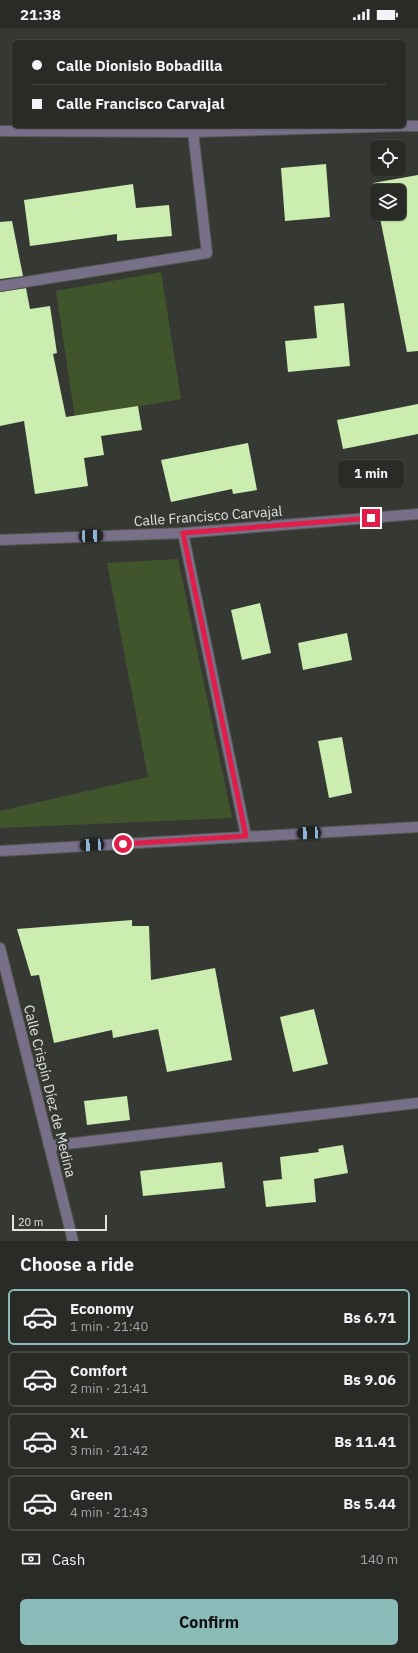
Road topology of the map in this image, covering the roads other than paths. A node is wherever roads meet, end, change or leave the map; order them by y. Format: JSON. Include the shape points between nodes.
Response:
{"nodes":[{"id":1,"x":406,"y":126,"type":"edge"},
{"id":2,"x":418,"y":126,"type":"edge"},
{"id":3,"x":333,"y":128,"type":"edge"},
{"id":4,"x":0,"y":131,"type":"edge"},
{"id":5,"x":193,"y":132,"type":"junction"},
{"id":6,"x":0,"y":286,"type":"edge"},
{"id":7,"x":418,"y":514,"type":"edge"},
{"id":8,"x":183,"y":533,"type":"junction"},
{"id":9,"x":0,"y":540,"type":"edge"},
{"id":10,"x":418,"y":826,"type":"edge"},
{"id":11,"x":246,"y":836,"type":"junction"},
{"id":12,"x":0,"y":851,"type":"edge"},
{"id":13,"x":0,"y":948,"type":"edge"},
{"id":14,"x":418,"y":1103,"type":"edge"},
{"id":15,"x":49,"y":1146,"type":"junction"},
{"id":16,"x":73,"y":1241,"type":"edge"}],
"edges":[{"from":1,"to":2,"type":"street"},
{"from":3,"to":5,"type":"street"},
{"from":4,"to":5,"type":"street"},
{"from":5,"to":6,"type":"street","via":[[207,253]]},
{"from":7,"to":8,"type":"street","name":"Calle Francisco Carvajal"},
{"from":8,"to":9,"type":"street","name":"Calle Francisco Carvajal"},
{"from":8,"to":11,"type":"street"},
{"from":10,"to":11,"type":"street"},
{"from":11,"to":12,"type":"street"},
{"from":13,"to":15,"type":"street","name":"Calle Crispín Díez de Medina"},
{"from":14,"to":15,"type":"street"},
{"from":15,"to":16,"type":"street","name":"Calle Crispín Díez de Medina"}]}
